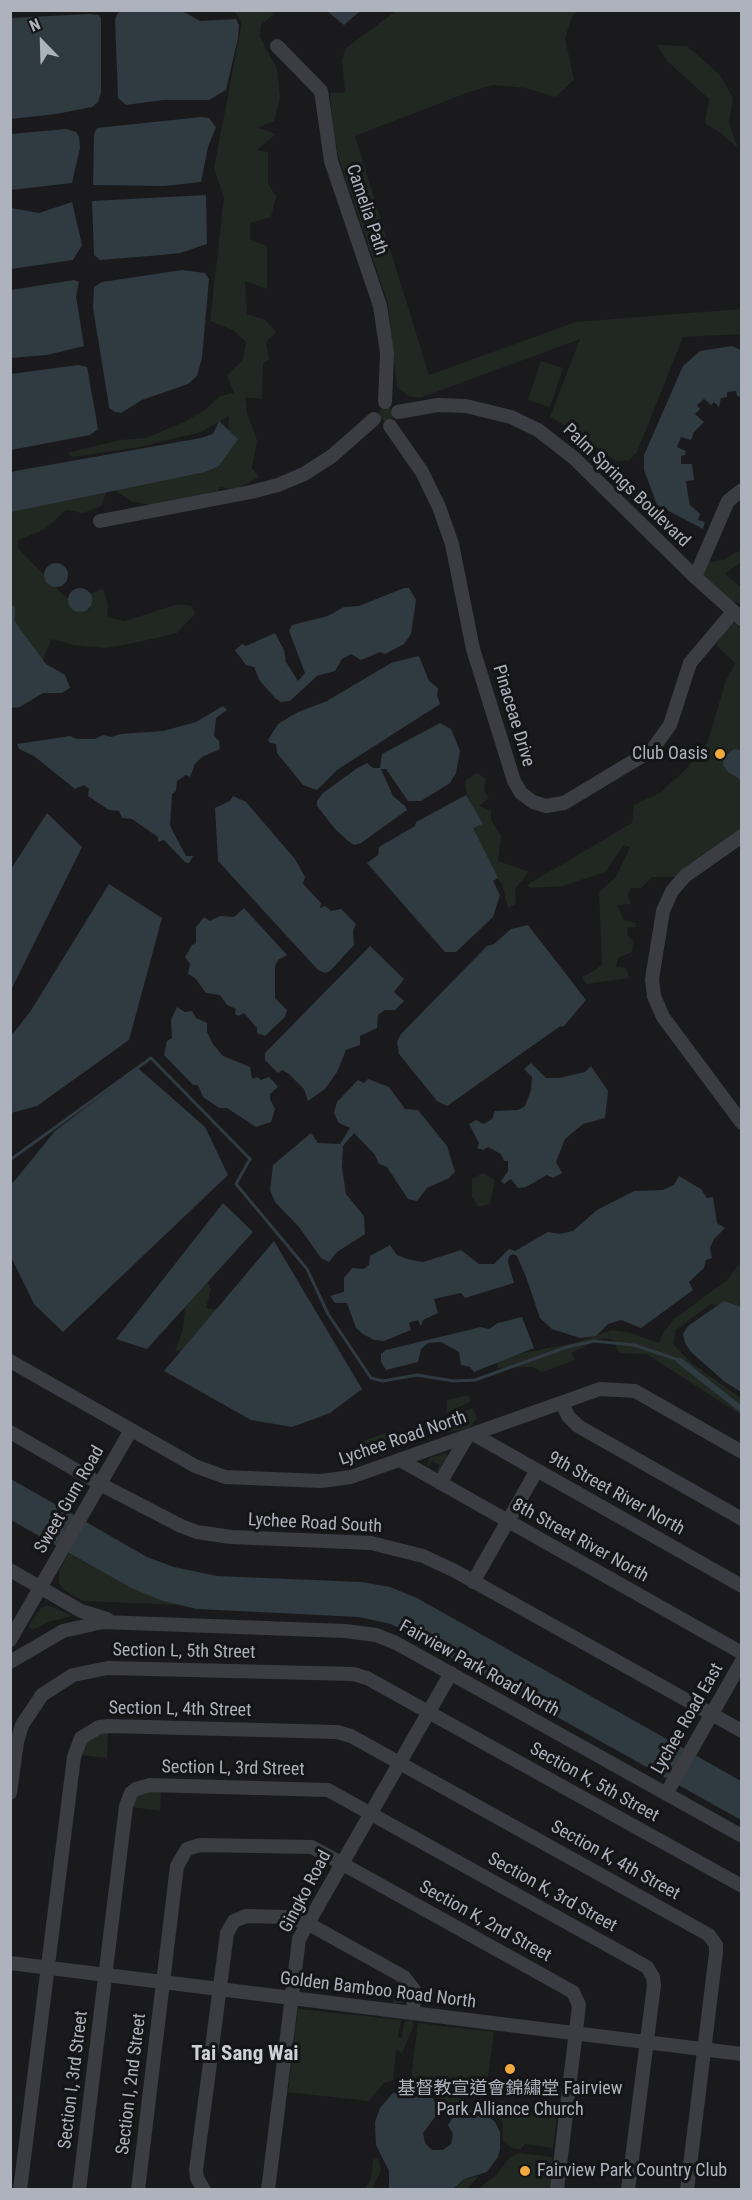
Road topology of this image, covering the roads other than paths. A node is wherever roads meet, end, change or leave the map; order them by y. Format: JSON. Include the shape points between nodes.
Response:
{"nodes":[{"id":1,"x":277,"y":46,"type":"dead end"},
{"id":2,"x":385,"y":402,"type":"junction"},
{"id":3,"x":398,"y":412,"type":"junction"},
{"id":4,"x":374,"y":419,"type":"junction"},
{"id":5,"x":390,"y":426,"type":"junction"},
{"id":6,"x":741,"y":490,"type":"edge"},
{"id":7,"x":100,"y":521,"type":"dead end"},
{"id":8,"x":695,"y":577,"type":"junction"},
{"id":9,"x":737,"y":615,"type":"edge"},
{"id":10,"x":741,"y":836,"type":"edge"},
{"id":11,"x":741,"y":1123,"type":"edge"},
{"id":12,"x":10,"y":1361,"type":"edge"},
{"id":13,"x":562,"y":1402,"type":"junction"},
{"id":14,"x":131,"y":1430,"type":"junction"},
{"id":15,"x":10,"y":1432,"type":"edge"},
{"id":16,"x":470,"y":1435,"type":"junction"},
{"id":17,"x":741,"y":1452,"type":"edge"},
{"id":18,"x":400,"y":1460,"type":"junction"},
{"id":19,"x":537,"y":1470,"type":"junction"},
{"id":20,"x":440,"y":1483,"type":"junction"},
{"id":21,"x":100,"y":1484,"type":"junction"},
{"id":22,"x":741,"y":1519,"type":"edge"},
{"id":23,"x":508,"y":1521,"type":"junction"},
{"id":24,"x":10,"y":1570,"type":"edge"},
{"id":25,"x":473,"y":1582,"type":"junction"},
{"id":26,"x":741,"y":1586,"type":"edge"},
{"id":27,"x":40,"y":1587,"type":"junction"},
{"id":28,"x":116,"y":1622,"type":"junction"},
{"id":29,"x":10,"y":1640,"type":"edge"},
{"id":30,"x":741,"y":1653,"type":"edge"},
{"id":31,"x":741,"y":1661,"type":"edge"},
{"id":32,"x":10,"y":1662,"type":"edge"},
{"id":33,"x":451,"y":1673,"type":"junction"},
{"id":34,"x":428,"y":1712,"type":"junction"},
{"id":35,"x":711,"y":1715,"type":"junction"},
{"id":36,"x":741,"y":1731,"type":"edge"},
{"id":37,"x":399,"y":1763,"type":"junction"},
{"id":38,"x":670,"y":1787,"type":"junction"},
{"id":39,"x":10,"y":1793,"type":"edge"},
{"id":40,"x":370,"y":1813,"type":"junction"},
{"id":41,"x":741,"y":1836,"type":"edge"},
{"id":42,"x":342,"y":1863,"type":"junction"},
{"id":43,"x":741,"y":1886,"type":"edge"},
{"id":44,"x":307,"y":1923,"type":"junction"},
{"id":45,"x":10,"y":1963,"type":"edge"},
{"id":46,"x":46,"y":1968,"type":"junction"},
{"id":47,"x":104,"y":1975,"type":"junction"},
{"id":48,"x":162,"y":1982,"type":"junction"},
{"id":49,"x":220,"y":1989,"type":"junction"},
{"id":50,"x":291,"y":1998,"type":"junction"},
{"id":51,"x":413,"y":2013,"type":"junction"},
{"id":52,"x":576,"y":2033,"type":"junction"},
{"id":53,"x":647,"y":2042,"type":"junction"},
{"id":54,"x":704,"y":2049,"type":"junction"},
{"id":55,"x":741,"y":2054,"type":"edge"},
{"id":56,"x":20,"y":2190,"type":"edge"},
{"id":57,"x":79,"y":2190,"type":"edge"},
{"id":58,"x":138,"y":2190,"type":"edge"},
{"id":59,"x":204,"y":2190,"type":"edge"},
{"id":60,"x":268,"y":2190,"type":"edge"},
{"id":61,"x":557,"y":2190,"type":"edge"},
{"id":62,"x":628,"y":2190,"type":"edge"},
{"id":63,"x":687,"y":2190,"type":"edge"}],
"edges":[{"from":1,"to":2,"type":"street","name":"Camelia Path","via":[[321,91],[331,161],[381,314],[387,353]]},
{"from":2,"to":3,"type":"street","via":[[394,405]]},
{"from":2,"to":4,"type":"street","via":[[374,410]]},
{"from":3,"to":5,"type":"street","via":[[397,421]]},
{"from":3,"to":8,"type":"street","name":"Palm Springs Boulevard","via":[[466,406],[504,414],[538,430],[574,458]]},
{"from":4,"to":5,"type":"street","via":[[381,426]]},
{"from":4,"to":7,"type":"street","via":[[332,456],[278,485]]},
{"from":5,"to":9,"type":"street","name":"Pinaceae Drive","via":[[422,472],[443,516],[474,649],[513,781],[533,802],[546,806],[564,803],[652,750],[670,725],[690,663]]},
{"from":6,"to":8,"type":"street","via":[[728,501]]},
{"from":8,"to":9,"type":"street","name":"Palm Springs Boulevard"},
{"from":10,"to":11,"type":"street","via":[[685,876],[672,891],[663,911],[652,970],[654,996],[663,1017]]},
{"from":12,"to":14,"type":"street","name":"Lychee Road North"},
{"from":13,"to":16,"type":"street","name":"Lychee Road North"},
{"from":13,"to":17,"type":"street","name":"Lychee Road North","via":[[600,1389],[635,1391]]},
{"from":13,"to":22,"type":"street","via":[[578,1426]]},
{"from":14,"to":18,"type":"street","name":"Lychee Road North","via":[[204,1471],[225,1477],[331,1480]]},
{"from":14,"to":21,"type":"street","name":"Sweet Gum Road"},
{"from":15,"to":21,"type":"street","name":"Lychee Road South"},
{"from":16,"to":18,"type":"street","name":"Lychee Road North"},
{"from":16,"to":19,"type":"street","name":"9th Street River North"},
{"from":16,"to":20,"type":"street"},
{"from":18,"to":20,"type":"street","name":"8th Street River North"},
{"from":19,"to":23,"type":"street"},
{"from":19,"to":26,"type":"street","name":"9th Street River North"},
{"from":20,"to":23,"type":"street","name":"8th Street River North"},
{"from":21,"to":25,"type":"street","name":"Lychee Road South","via":[[197,1532],[231,1538],[353,1541],[388,1546],[431,1560]]},
{"from":21,"to":27,"type":"street","name":"Sweet Gum Road"},
{"from":23,"to":25,"type":"street"},
{"from":23,"to":30,"type":"street","name":"8th Street River North"},
{"from":24,"to":27,"type":"street"},
{"from":25,"to":35,"type":"street","name":"Lychee Road South"},
{"from":27,"to":28,"type":"street","via":[[81,1611]]},
{"from":27,"to":29,"type":"street","name":"Sweet Gum Road"},
{"from":28,"to":32,"type":"street","via":[[63,1631]]},
{"from":28,"to":33,"type":"street","name":"Fairview Park Road North","via":[[357,1631],[396,1643]]},
{"from":31,"to":35,"type":"street","name":"Lychee Road East"},
{"from":33,"to":34,"type":"street","name":"Gingko Road"},
{"from":33,"to":38,"type":"street","name":"Fairview Park Road North"},
{"from":34,"to":37,"type":"street","name":"Gingko Road"},
{"from":34,"to":39,"type":"street","name":"Section L, 5th Street","via":[[360,1675],[90,1670],[57,1683],[31,1709],[17,1742]]},
{"from":34,"to":43,"type":"street","name":"Section K, 5th Street"},
{"from":35,"to":36,"type":"street","name":"Lychee Road South"},
{"from":35,"to":38,"type":"street","name":"Lychee Road East"},
{"from":37,"to":40,"type":"street","name":"Gingko Road"},
{"from":37,"to":46,"type":"street","name":"Section L, 4th Street","via":[[337,1732],[109,1726],[89,1731],[81,1738],[74,1756]]},
{"from":37,"to":54,"type":"street","name":"Section K, 4th Street","via":[[709,1935],[716,1949]]},
{"from":38,"to":41,"type":"street","name":"Fairview Park Road North"},
{"from":40,"to":42,"type":"street","name":"Gingko Road"},
{"from":40,"to":47,"type":"street","name":"Section L, 3rd Street","via":[[328,1790],[150,1785],[136,1789],[126,1806]]},
{"from":40,"to":53,"type":"street","name":"Section K, 3rd Street","via":[[647,1967],[654,1981]]},
{"from":42,"to":44,"type":"street","name":"Gingko Road"},
{"from":42,"to":48,"type":"street","name":"Section K, 2nd Street","via":[[312,1847],[200,1845],[187,1849],[177,1866]]},
{"from":42,"to":52,"type":"street","name":"Section K, 2nd Street","via":[[573,1992],[579,2005]]},
{"from":44,"to":49,"type":"street","via":[[266,1917],[234,1921],[227,1933]]},
{"from":44,"to":50,"type":"street","name":"Gingko Road","via":[[298,1942]]},
{"from":44,"to":51,"type":"street","via":[[404,1977],[414,1990]]},
{"from":45,"to":46,"type":"street","name":"Golden Bamboo Road North"},
{"from":46,"to":47,"type":"street","name":"Golden Bamboo Road North"},
{"from":46,"to":56,"type":"street","name":"Section L, 4th Street"},
{"from":47,"to":48,"type":"street","name":"Golden Bamboo Road North"},
{"from":47,"to":57,"type":"street","name":"Section I, 3rd Street"},
{"from":48,"to":49,"type":"street","name":"Golden Bamboo Road North"},
{"from":48,"to":58,"type":"street","name":"Section I, 2nd Street"},
{"from":49,"to":50,"type":"street","name":"Golden Bamboo Road North"},
{"from":49,"to":59,"type":"street","via":[[196,2170]]},
{"from":50,"to":51,"type":"street","name":"Golden Bamboo Road North"},
{"from":50,"to":60,"type":"street","name":"Gingko Road"},
{"from":51,"to":52,"type":"street","name":"Golden Bamboo Road North"},
{"from":52,"to":53,"type":"street","name":"Golden Bamboo Road North"},
{"from":52,"to":61,"type":"street","name":"Section K, 2nd Street"},
{"from":53,"to":54,"type":"street","name":"Golden Bamboo Road North"},
{"from":53,"to":62,"type":"street","name":"Section K, 3rd Street"},
{"from":54,"to":55,"type":"street","name":"Golden Bamboo Road North"},
{"from":54,"to":63,"type":"street","name":"Section K, 4th Street"}]}
